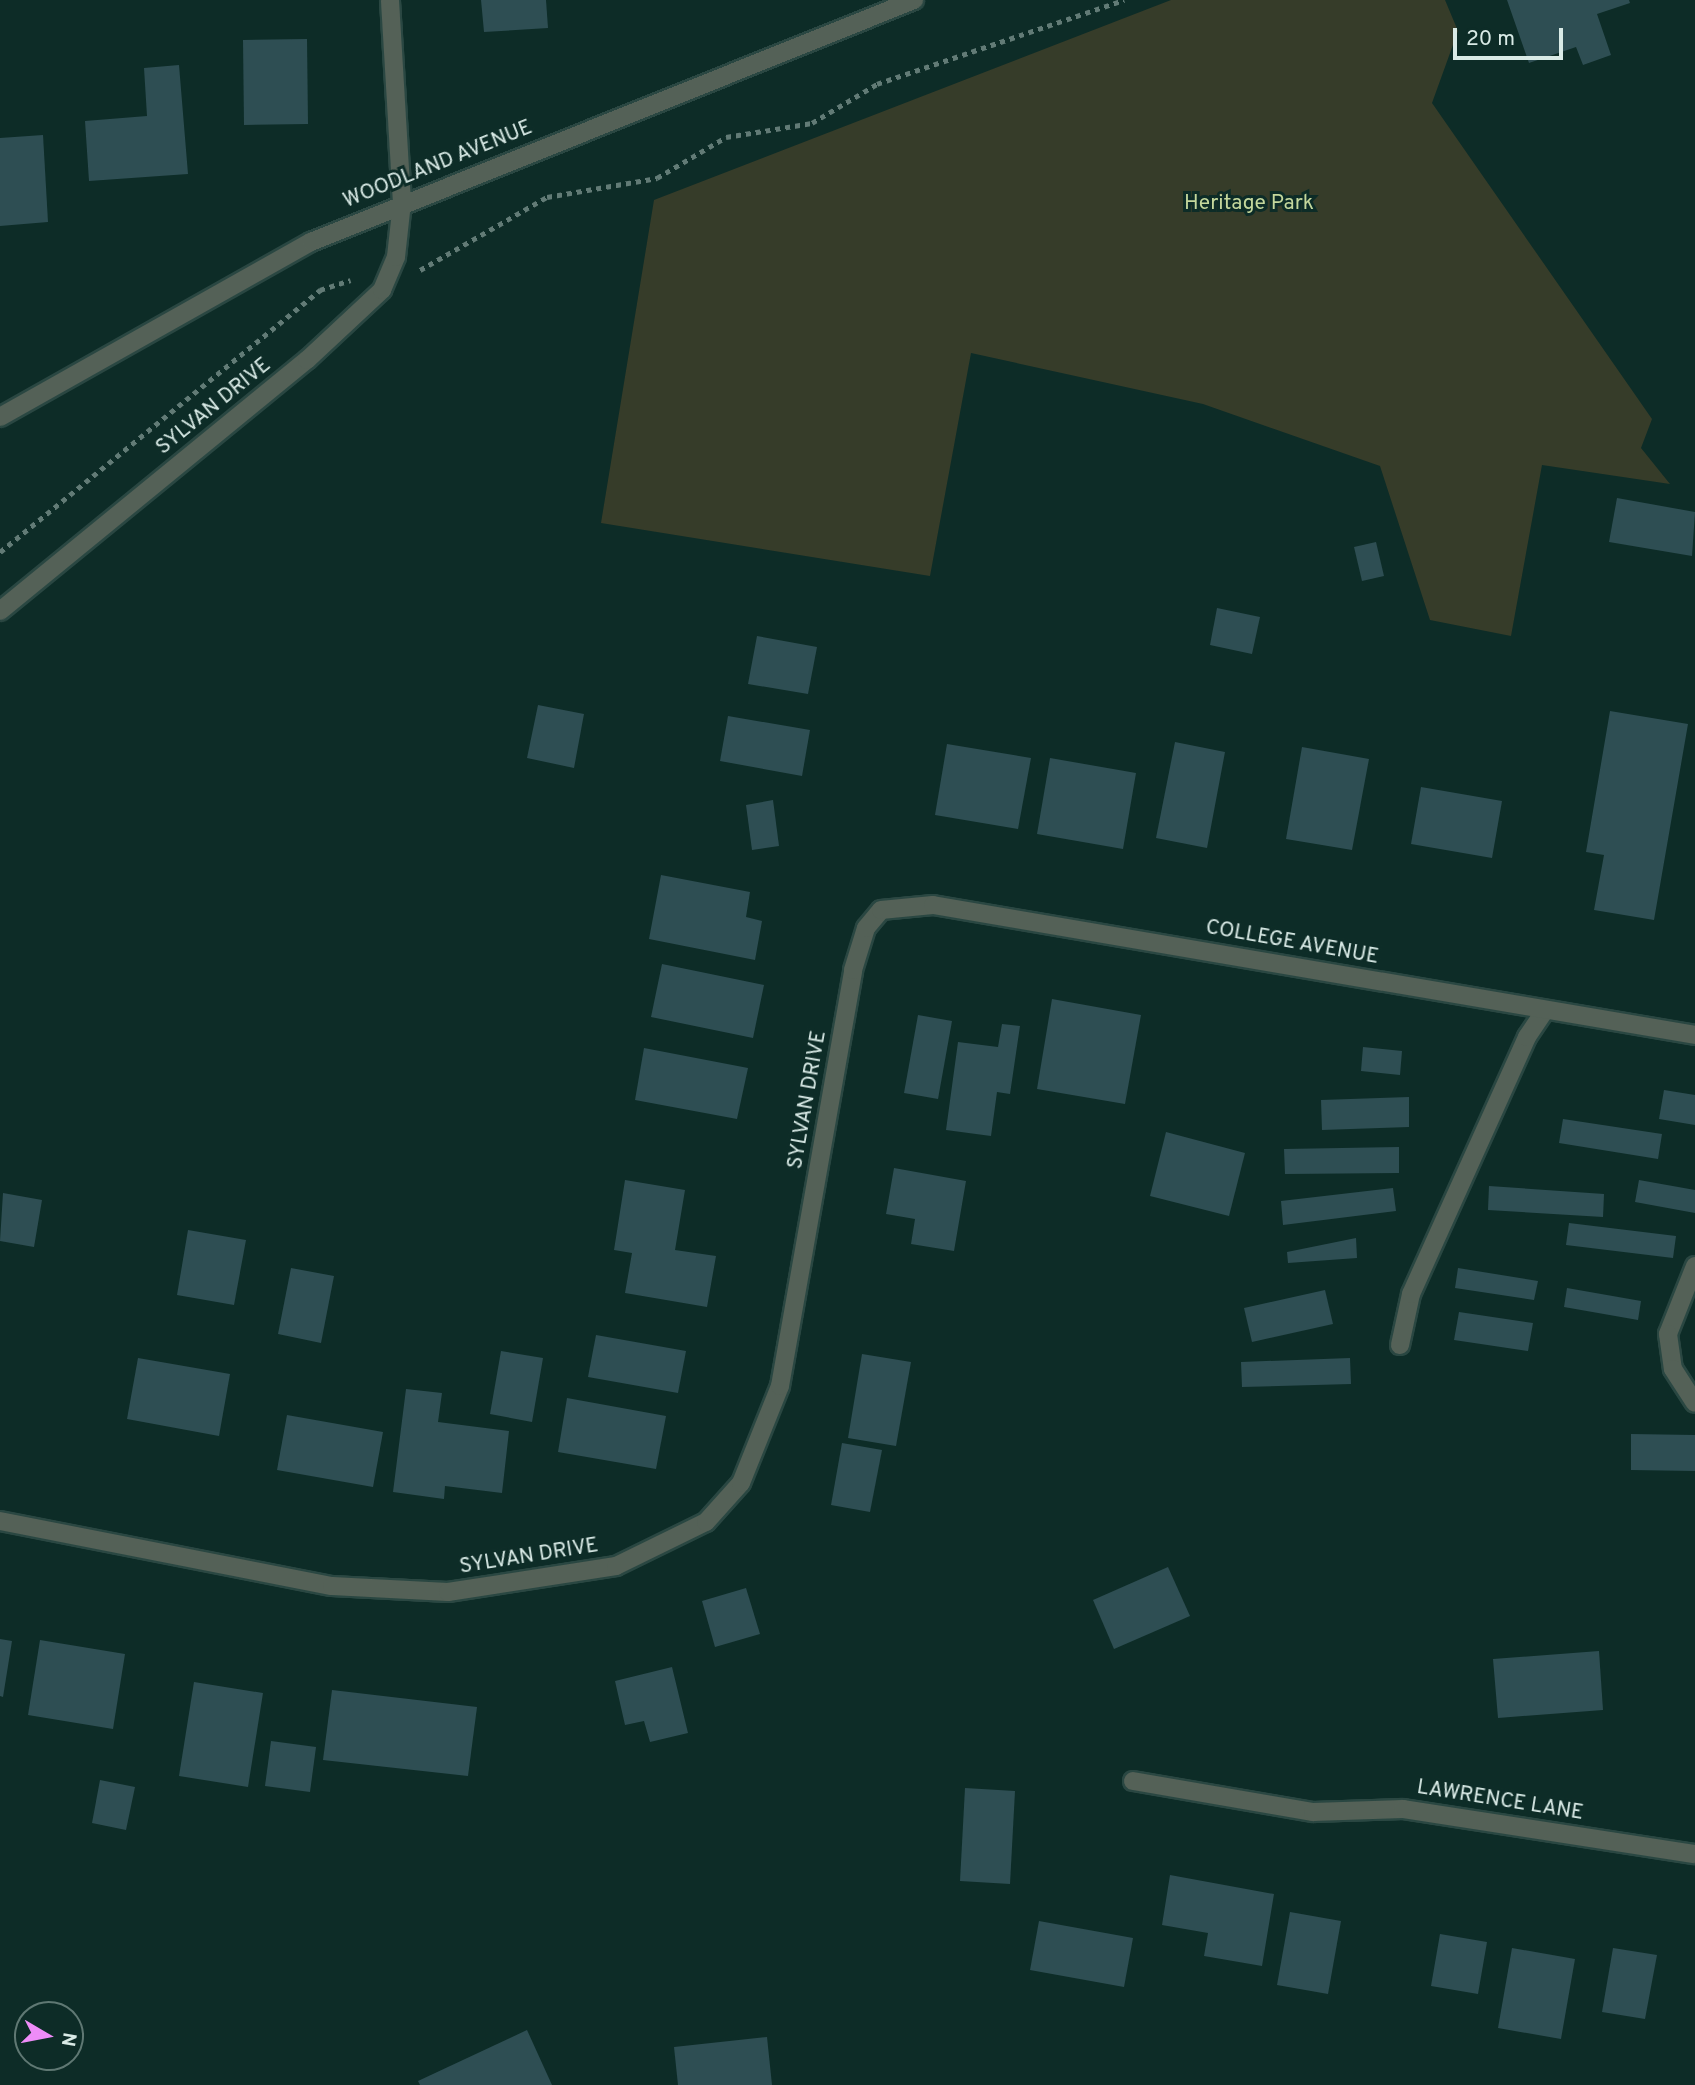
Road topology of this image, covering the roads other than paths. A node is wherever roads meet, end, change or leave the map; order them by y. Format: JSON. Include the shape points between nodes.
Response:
{"nodes":[{"id":1,"x":390,"y":0,"type":"edge"},
{"id":2,"x":914,"y":0,"type":"edge"},
{"id":3,"x":402,"y":203,"type":"junction"},
{"id":4,"x":0,"y":417,"type":"edge"},
{"id":5,"x":0,"y":611,"type":"edge"},
{"id":6,"x":881,"y":910,"type":"joint"},
{"id":7,"x":1545,"y":1010,"type":"junction"},
{"id":8,"x":1695,"y":1035,"type":"edge"},
{"id":9,"x":1695,"y":1266,"type":"edge"},
{"id":10,"x":1400,"y":1345,"type":"dead end"},
{"id":11,"x":1695,"y":1403,"type":"edge"},
{"id":12,"x":0,"y":1521,"type":"edge"},
{"id":13,"x":1133,"y":1781,"type":"dead end"},
{"id":14,"x":1695,"y":1854,"type":"edge"}],
"edges":[{"from":1,"to":3,"type":"street","name":"SYLVAN DRIVE"},
{"from":2,"to":3,"type":"street","name":"WOODLAND AVENUE"},
{"from":3,"to":4,"type":"street","name":"WOODLAND AVENUE","via":[[311,242]]},
{"from":3,"to":5,"type":"street","name":"SYLVAN DRIVE","via":[[382,290],[307,360]]},
{"from":6,"to":7,"type":"street","name":"COLLEGE AVENUE","via":[[933,905]]},
{"from":6,"to":12,"type":"street","name":"SYLVAN DRIVE","via":[[866,928],[853,970],[780,1386],[741,1483],[706,1522],[616,1566],[448,1592],[332,1587]]},
{"from":7,"to":8,"type":"street","name":"COLLEGE AVENUE"},
{"from":7,"to":10,"type":"street","via":[[1527,1037],[1411,1294]]},
{"from":9,"to":11,"type":"street","via":[[1668,1334],[1673,1369]]},
{"from":13,"to":14,"type":"street","name":"LAWRENCE LANE","via":[[1313,1812],[1403,1809]]}]}
